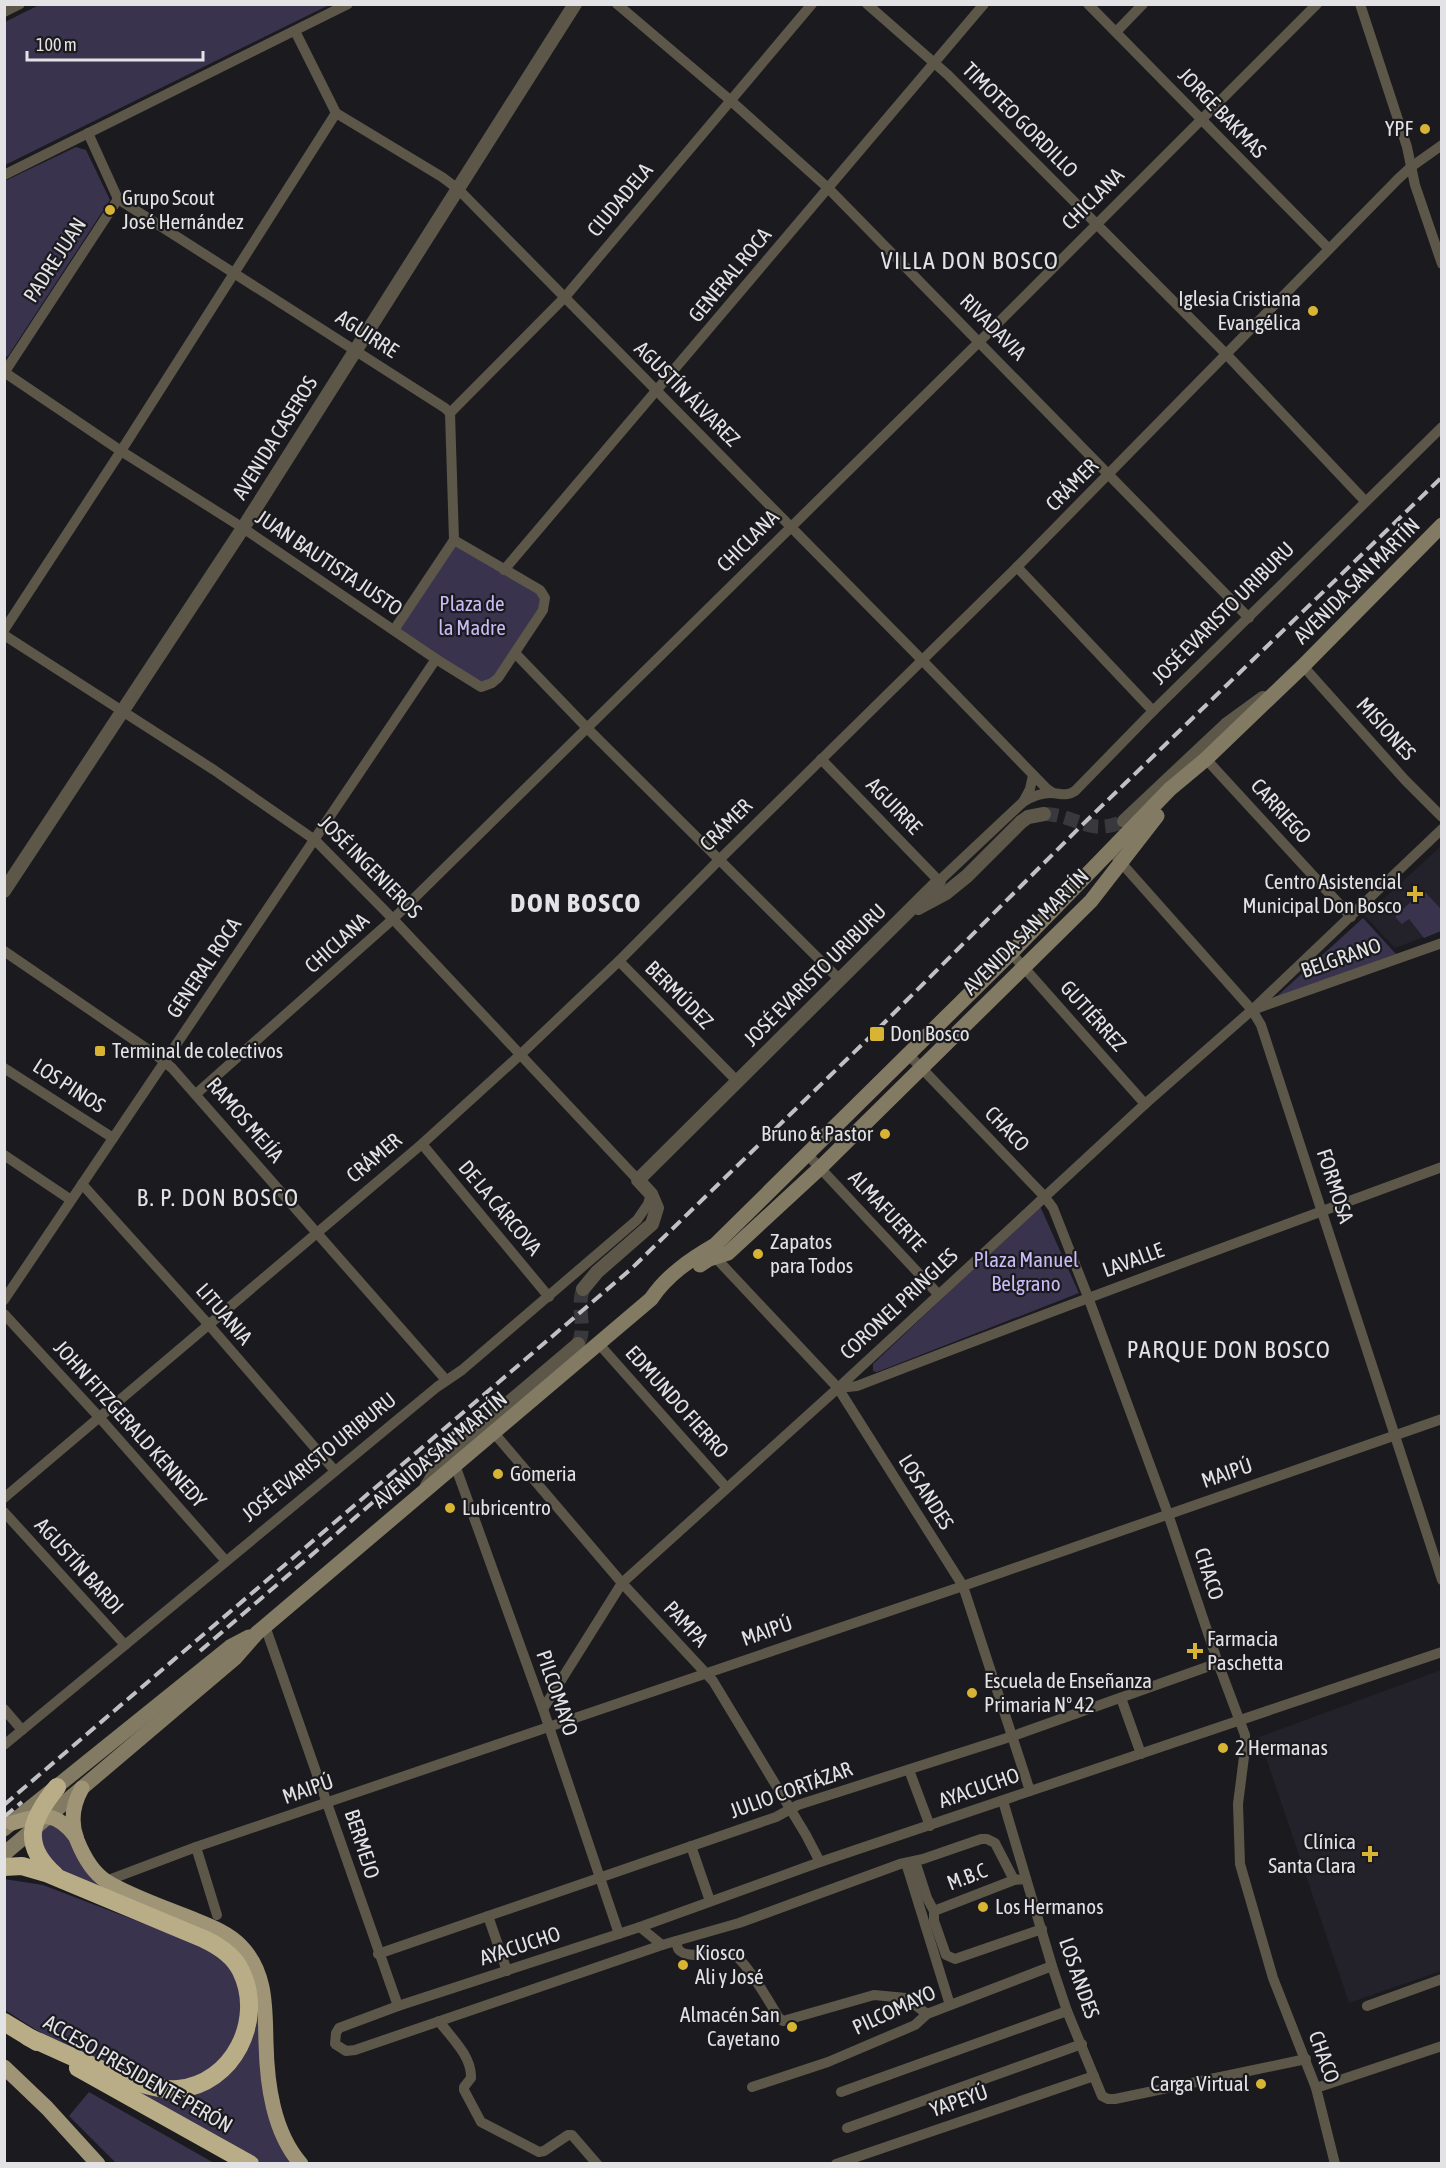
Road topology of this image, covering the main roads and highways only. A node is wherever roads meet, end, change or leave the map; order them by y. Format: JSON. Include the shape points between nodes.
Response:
{"nodes":[{"id":1,"x":1442,"y":525,"type":"edge"},
{"id":2,"x":1115,"y":857,"type":"junction"},
{"id":3,"x":775,"y":1186,"type":"junction"},
{"id":4,"x":734,"y":1248,"type":"junction"},
{"id":5,"x":651,"y":1299,"type":"junction"},
{"id":6,"x":261,"y":1630,"type":"junction"},
{"id":7,"x":57,"y":1787,"type":"junction"},
{"id":8,"x":82,"y":1788,"type":"junction"},
{"id":9,"x":39,"y":1821,"type":"junction"},
{"id":10,"x":8,"y":1826,"type":"edge"},
{"id":11,"x":76,"y":1837,"type":"junction"},
{"id":12,"x":4,"y":1854,"type":"edge"},
{"id":13,"x":4,"y":1867,"type":"edge"},
{"id":14,"x":68,"y":1883,"type":"junction"},
{"id":15,"x":4,"y":2022,"type":"edge"},
{"id":16,"x":28,"y":2037,"type":"junction"},
{"id":17,"x":4,"y":2067,"type":"edge"},
{"id":18,"x":98,"y":2163,"type":"edge"},
{"id":19,"x":250,"y":2163,"type":"edge"},
{"id":20,"x":301,"y":2163,"type":"edge"}],
"edges":[{"from":1,"to":2,"type":"main road","name":"AVENIDA SAN MARTÍN","via":[[1203,762]]},
{"from":2,"to":3,"type":"main road","name":"AVENIDA SAN MARTÍN","via":[[1011,953]]},
{"from":2,"to":4,"type":"main road","name":"AVENIDA SAN MARTÍN","via":[[1091,901]]},
{"from":3,"to":4,"type":"main road","via":[[778,1193],[737,1233]]},
{"from":3,"to":5,"type":"main road","name":"AVENIDA SAN MARTÍN","via":[[715,1245],[685,1265]]},
{"from":4,"to":5,"type":"main road","name":"AVENIDA SAN MARTÍN","via":[[702,1263],[668,1292]]},
{"from":5,"to":6,"type":"main road","name":"AVENIDA SAN MARTÍN"},
{"from":6,"to":7,"type":"main road","name":"AVENIDA SAN MARTÍN","via":[[230,1647]]},
{"from":6,"to":8,"type":"main road","name":"AVENIDA SAN MARTÍN","via":[[236,1658]]},
{"from":7,"to":9,"type":"highway"},
{"from":7,"to":10,"type":"main road","name":"AVENIDA SAN MARTÍN"},
{"from":8,"to":9,"type":"main road","name":"AVENIDA SAN MARTÍN"},
{"from":8,"to":11,"type":"main road","via":[[74,1808]]},
{"from":9,"to":10,"type":"main road"},
{"from":9,"to":11,"type":"main road","via":[[66,1825]]},
{"from":9,"to":12,"type":"main road","name":"AVENIDA SAN MARTÍN"},
{"from":9,"to":14,"type":"highway","via":[[33,1840],[43,1863]]},
{"from":11,"to":20,"type":"main road","via":[[86,1859],[106,1881],[214,1927],[229,1935],[250,1957],[265,1998],[267,2069],[275,2113],[285,2141]]},
{"from":13,"to":14,"type":"highway","via":[[22,1866]]},
{"from":14,"to":16,"type":"highway","via":[[204,1939],[224,1951],[237,1964],[245,1982],[249,2005],[245,2036],[234,2057],[214,2076],[186,2088],[167,2089],[144,2085]]},
{"from":15,"to":16,"type":"highway","name":"ACCESO PRESIDENTE PERÓN"},
{"from":16,"to":19,"type":"highway","name":"ACCESO PRESIDENTE PERÓN","via":[[114,2090]]},
{"from":17,"to":18,"type":"main road"}]}
